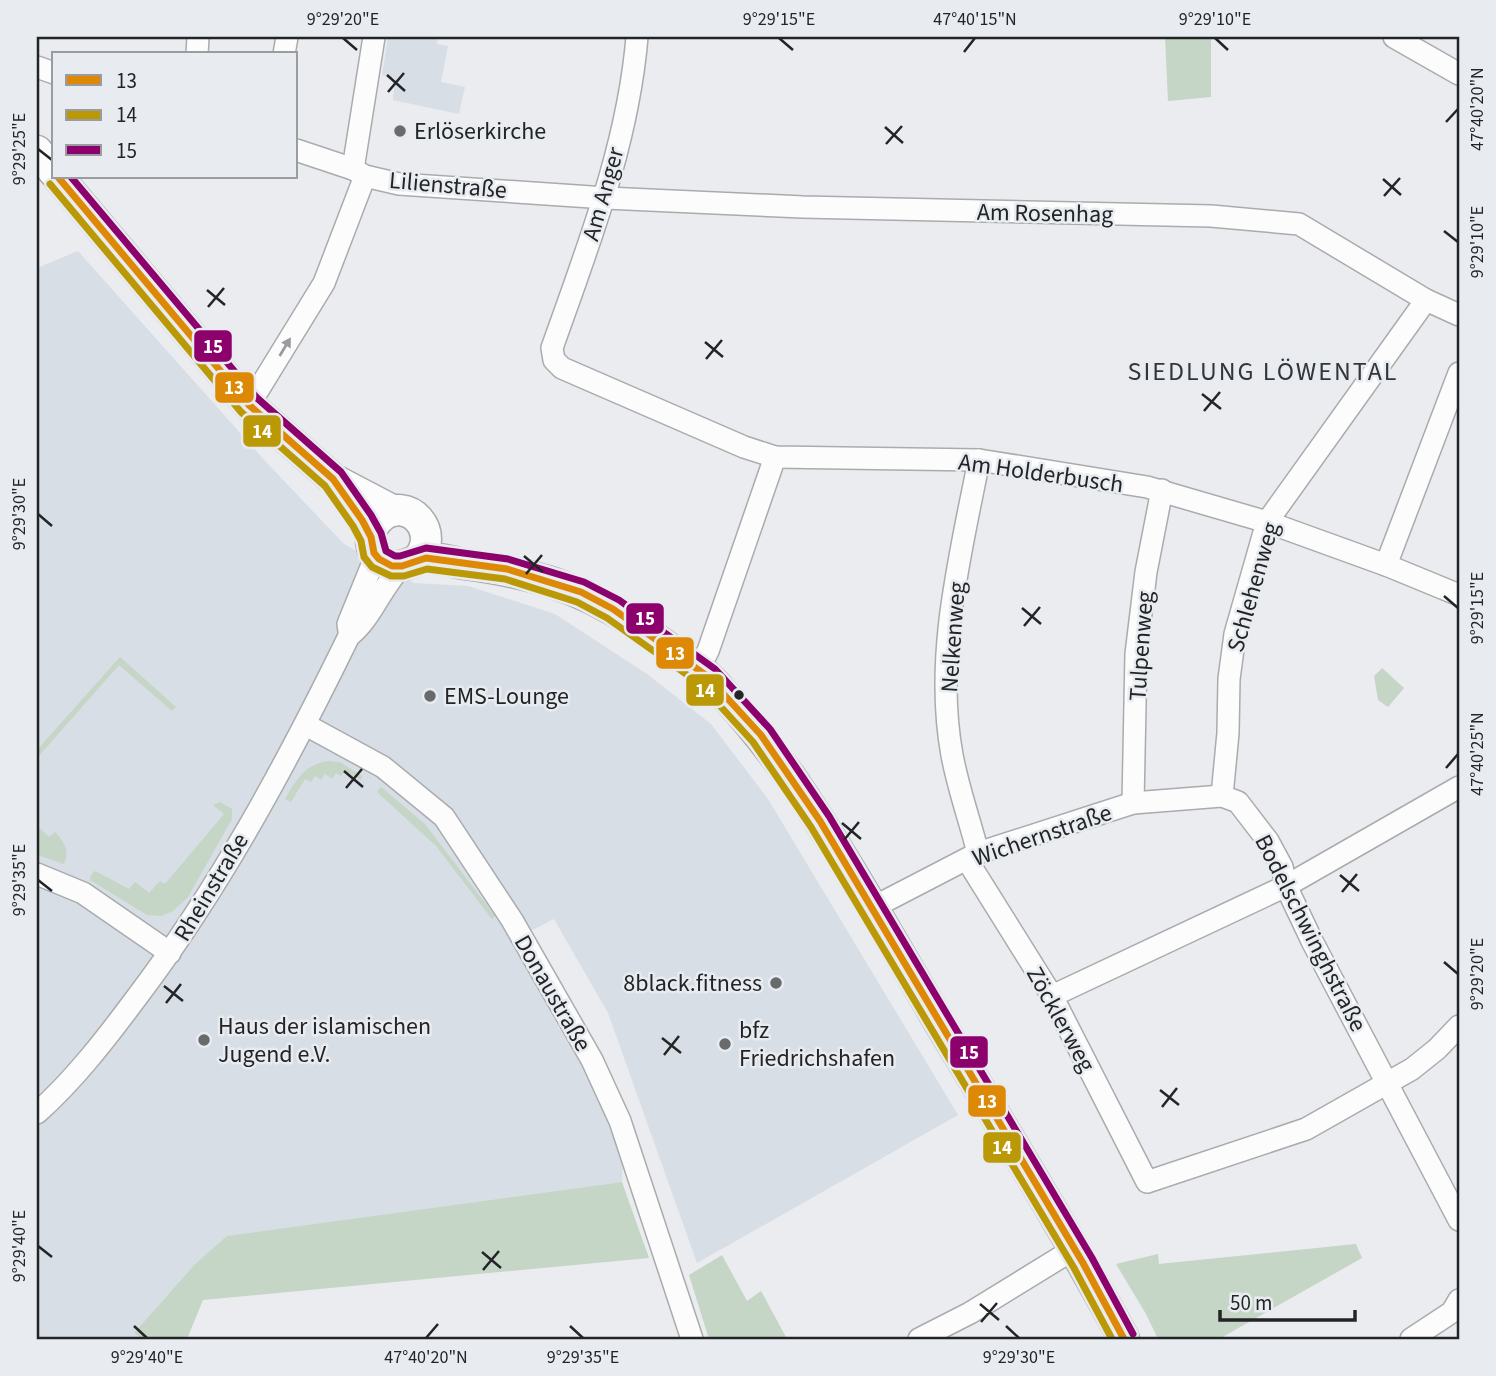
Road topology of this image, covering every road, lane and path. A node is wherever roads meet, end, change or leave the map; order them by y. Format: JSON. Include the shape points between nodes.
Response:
{"nodes":[{"id":1,"x":374,"y":37,"type":"edge"},
{"id":2,"x":637,"y":37,"type":"edge"},
{"id":3,"x":1401,"y":38,"type":"edge"},
{"id":4,"x":1459,"y":75,"type":"edge"},
{"id":5,"x":37,"y":151,"type":"edge"},
{"id":6,"x":298,"y":151,"type":"edge"},
{"id":7,"x":52,"y":170,"type":"edge"},
{"id":8,"x":359,"y":173,"type":"junction"},
{"id":9,"x":59,"y":178,"type":"edge"},
{"id":10,"x":606,"y":198,"type":"junction"},
{"id":11,"x":1426,"y":300,"type":"junction"},
{"id":12,"x":1459,"y":315,"type":"edge"},
{"id":13,"x":552,"y":348,"type":"joint"},
{"id":14,"x":1459,"y":373,"type":"edge"},
{"id":15,"x":249,"y":405,"type":"junction"},
{"id":16,"x":775,"y":457,"type":"junction"},
{"id":17,"x":979,"y":460,"type":"junction"},
{"id":18,"x":332,"y":480,"type":"junction"},
{"id":19,"x":1162,"y":491,"type":"junction"},
{"id":20,"x":394,"y":511,"type":"junction"},
{"id":21,"x":1267,"y":522,"type":"junction"},
{"id":22,"x":425,"y":529,"type":"junction"},
{"id":23,"x":372,"y":545,"type":"junction"},
{"id":24,"x":409,"y":564,"type":"junction"},
{"id":25,"x":1386,"y":565,"type":"junction"},
{"id":26,"x":508,"y":569,"type":"junction"},
{"id":27,"x":1459,"y":595,"type":"edge"},
{"id":28,"x":349,"y":636,"type":"junction"},
{"id":29,"x":698,"y":670,"type":"junction"},
{"id":30,"x":306,"y":725,"type":"junction"},
{"id":31,"x":1459,"y":787,"type":"edge"},
{"id":32,"x":1222,"y":796,"type":"junction"},
{"id":33,"x":1133,"y":803,"type":"junction"},
{"id":34,"x":973,"y":857,"type":"junction"},
{"id":35,"x":37,"y":874,"type":"edge"},
{"id":36,"x":1286,"y":886,"type":"junction"},
{"id":37,"x":872,"y":908,"type":"junction"},
{"id":38,"x":170,"y":953,"type":"junction"},
{"id":39,"x":1052,"y":996,"type":"junction"},
{"id":40,"x":1459,"y":1026,"type":"edge"},
{"id":41,"x":1388,"y":1083,"type":"junction"},
{"id":42,"x":37,"y":1113,"type":"edge"},
{"id":43,"x":1459,"y":1220,"type":"edge"},
{"id":44,"x":1074,"y":1249,"type":"junction"},
{"id":45,"x":1459,"y":1300,"type":"edge"},
{"id":46,"x":692,"y":1339,"type":"edge"},
{"id":47,"x":919,"y":1339,"type":"edge"},
{"id":48,"x":1124,"y":1339,"type":"edge"},
{"id":49,"x":1412,"y":1339,"type":"edge"}],
"edges":[{"from":1,"to":8,"type":"street"},
{"from":2,"to":10,"type":"street","name":"Am Anger","via":[[633,80]]},
{"from":3,"to":4,"type":"street"},
{"from":5,"to":7,"type":"main road"},
{"from":6,"to":8,"type":"street","name":"Lilienstraße"},
{"from":8,"to":10,"type":"street","name":"Lilienstraße","via":[[399,184]]},
{"from":15,"to":8,"type":"street","one_way":true,"via":[[324,283]]},
{"from":9,"to":15,"type":"main road"},
{"from":10,"to":11,"type":"street","name":"Am Rosenhag","via":[[1211,216],[1299,224]]},
{"from":10,"to":13,"type":"street","name":"Am Anger"},
{"from":11,"to":12,"type":"street","name":"Am Rosenhag"},
{"from":11,"to":21,"type":"street","name":"Schlehenweg"},
{"from":13,"to":16,"type":"street","name":"Am Holderbusch","via":[[554,360],[562,368]]},
{"from":14,"to":25,"type":"street"},
{"from":15,"to":18,"type":"main road"},
{"from":16,"to":17,"type":"street","name":"Am Holderbusch"},
{"from":16,"to":29,"type":"street"},
{"from":17,"to":19,"type":"street","name":"Am Holderbusch"},
{"from":17,"to":34,"type":"street","name":"Nelkenweg","via":[[945,673],[952,755]]},
{"from":18,"to":20,"type":"main road"},
{"from":18,"to":23,"type":"main road","via":[[362,520]]},
{"from":19,"to":21,"type":"street","name":"Am Holderbusch"},
{"from":19,"to":33,"type":"street","name":"Tulpenweg","via":[[1136,654]]},
{"from":20,"to":22,"type":"main road","via":[[409,512]]},
{"from":20,"to":23,"type":"main road","via":[[377,521]]},
{"from":21,"to":25,"type":"street","name":"Am Holderbusch"},
{"from":21,"to":32,"type":"street","name":"Schlehenweg","via":[[1228,679]]},
{"from":22,"to":24,"type":"main road","via":[[426,546]]},
{"from":22,"to":26,"type":"main road"},
{"from":23,"to":24,"type":"main road","via":[[386,564]]},
{"from":23,"to":28,"type":"street","name":"Rheinstraße","via":[[372,565],[348,624]]},
{"from":24,"to":26,"type":"main road","via":[[426,558]]},
{"from":24,"to":28,"type":"street","name":"Rheinstraße","via":[[381,592]]},
{"from":25,"to":27,"type":"street","name":"Am Holderbusch"},
{"from":26,"to":29,"type":"main road","via":[[581,592],[613,609]]},
{"from":28,"to":30,"type":"street","name":"Rheinstraße"},
{"from":29,"to":37,"type":"main road","via":[[761,735]]},
{"from":30,"to":38,"type":"street","name":"Rheinstraße","via":[[213,888]]},
{"from":30,"to":46,"type":"street","name":"Donaustraße","via":[[383,766],[444,817],[512,920],[592,1060],[620,1121]]},
{"from":31,"to":36,"type":"street"},
{"from":32,"to":33,"type":"street","name":"Wichernstraße"},
{"from":32,"to":36,"type":"street","name":"Bodelschwinghstraße","via":[[1238,802],[1268,841]]},
{"from":33,"to":34,"type":"street","name":"Wichernstraße"},
{"from":34,"to":37,"type":"street","name":"Wichernstraße"},
{"from":34,"to":39,"type":"street","name":"Zöcklerweg"},
{"from":35,"to":38,"type":"street","via":[[83,893]]},
{"from":36,"to":39,"type":"street"},
{"from":36,"to":41,"type":"street","name":"Bodelschwinghstraße"},
{"from":37,"to":44,"type":"main road"},
{"from":38,"to":42,"type":"street","name":"Rheinstraße","via":[[98,1047]]},
{"from":39,"to":41,"type":"street","name":"Zöcklerweg","via":[[1147,1182],[1306,1129]]},
{"from":40,"to":41,"type":"street","via":[[1437,1049]]},
{"from":41,"to":43,"type":"street","name":"Bodelschwinghstraße"},
{"from":44,"to":47,"type":"street"},
{"from":44,"to":48,"type":"main road"},
{"from":45,"to":49,"type":"street","via":[[1452,1311]]}]}
